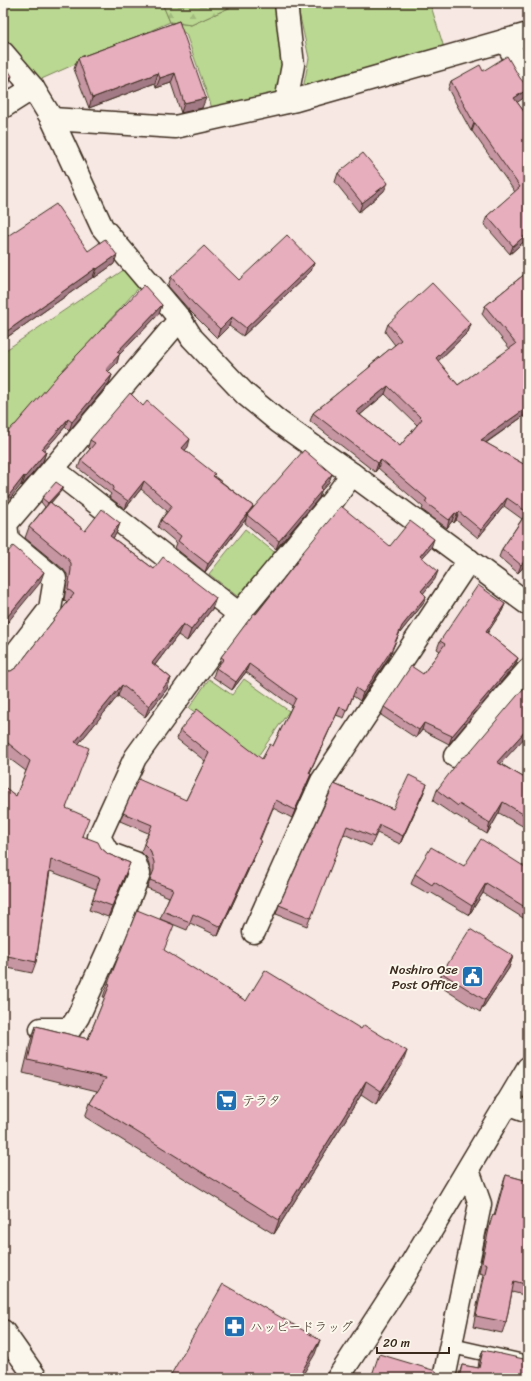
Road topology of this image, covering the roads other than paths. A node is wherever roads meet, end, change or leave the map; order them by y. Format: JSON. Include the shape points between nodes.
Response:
{"nodes":[{"id":1,"x":286,"y":3,"type":"edge"},
{"id":2,"x":528,"y":34,"type":"edge"},
{"id":3,"x":505,"y":40,"type":"junction"},
{"id":4,"x":3,"y":52,"type":"edge"},
{"id":5,"x":528,"y":80,"type":"edge"},
{"id":6,"x":33,"y":88,"type":"junction"},
{"id":7,"x":286,"y":102,"type":"junction"},
{"id":8,"x":3,"y":107,"type":"edge"},
{"id":9,"x":52,"y":119,"type":"junction"},
{"id":10,"x":180,"y":319,"type":"junction"},
{"id":11,"x":53,"y":469,"type":"junction"},
{"id":12,"x":352,"y":474,"type":"junction"},
{"id":13,"x":469,"y":560,"type":"junction"},
{"id":14,"x":527,"y":600,"type":"edge"},
{"id":15,"x":239,"y":614,"type":"junction"},
{"id":16,"x":3,"y":670,"type":"edge"},
{"id":17,"x":528,"y":670,"type":"edge"},
{"id":18,"x":455,"y":756,"type":"dead end"},
{"id":19,"x":254,"y":932,"type":"dead end"},
{"id":20,"x":41,"y":1029,"type":"edge"},
{"id":21,"x":528,"y":1068,"type":"edge"},
{"id":22,"x":506,"y":1104,"type":"junction"},
{"id":23,"x":528,"y":1112,"type":"edge"},
{"id":24,"x":468,"y":1170,"type":"junction"},
{"id":25,"x":3,"y":1331,"type":"edge"},
{"id":26,"x":452,"y":1346,"type":"junction"},
{"id":27,"x":528,"y":1363,"type":"edge"},
{"id":28,"x":36,"y":1378,"type":"edge"},
{"id":29,"x":338,"y":1378,"type":"edge"},
{"id":30,"x":444,"y":1378,"type":"edge"}],
"edges":[{"from":1,"to":7,"type":"main road","via":[[293,65]]},
{"from":2,"to":3,"type":"main road"},
{"from":3,"to":5,"type":"main road"},
{"from":3,"to":7,"type":"main road"},
{"from":4,"to":6,"type":"main road"},
{"from":6,"to":8,"type":"main road"},
{"from":6,"to":9,"type":"main road"},
{"from":7,"to":9,"type":"main road","via":[[175,127]]},
{"from":9,"to":10,"type":"main road","via":[[102,227]]},
{"from":10,"to":11,"type":"main road"},
{"from":10,"to":12,"type":"main road","via":[[192,338],[245,394],[279,422]]},
{"from":11,"to":15,"type":"main road"},
{"from":11,"to":16,"type":"main road","via":[[6,524],[8,540],[56,579],[50,609]]},
{"from":12,"to":13,"type":"main road"},
{"from":12,"to":15,"type":"main road"},
{"from":13,"to":14,"type":"main road"},
{"from":13,"to":19,"type":"main road","via":[[322,781]]},
{"from":15,"to":20,"type":"main road","via":[[135,758],[99,837],[108,853],[135,863],[139,874],[78,1017],[70,1029]]},
{"from":17,"to":18,"type":"main road"},
{"from":21,"to":22,"type":"main road"},
{"from":22,"to":23,"type":"main road"},
{"from":22,"to":24,"type":"main road"},
{"from":24,"to":26,"type":"main road","via":[[480,1204]]},
{"from":24,"to":29,"type":"main road"},
{"from":25,"to":28,"type":"main road"},
{"from":26,"to":27,"type":"lane"},
{"from":26,"to":30,"type":"main road"}]}
